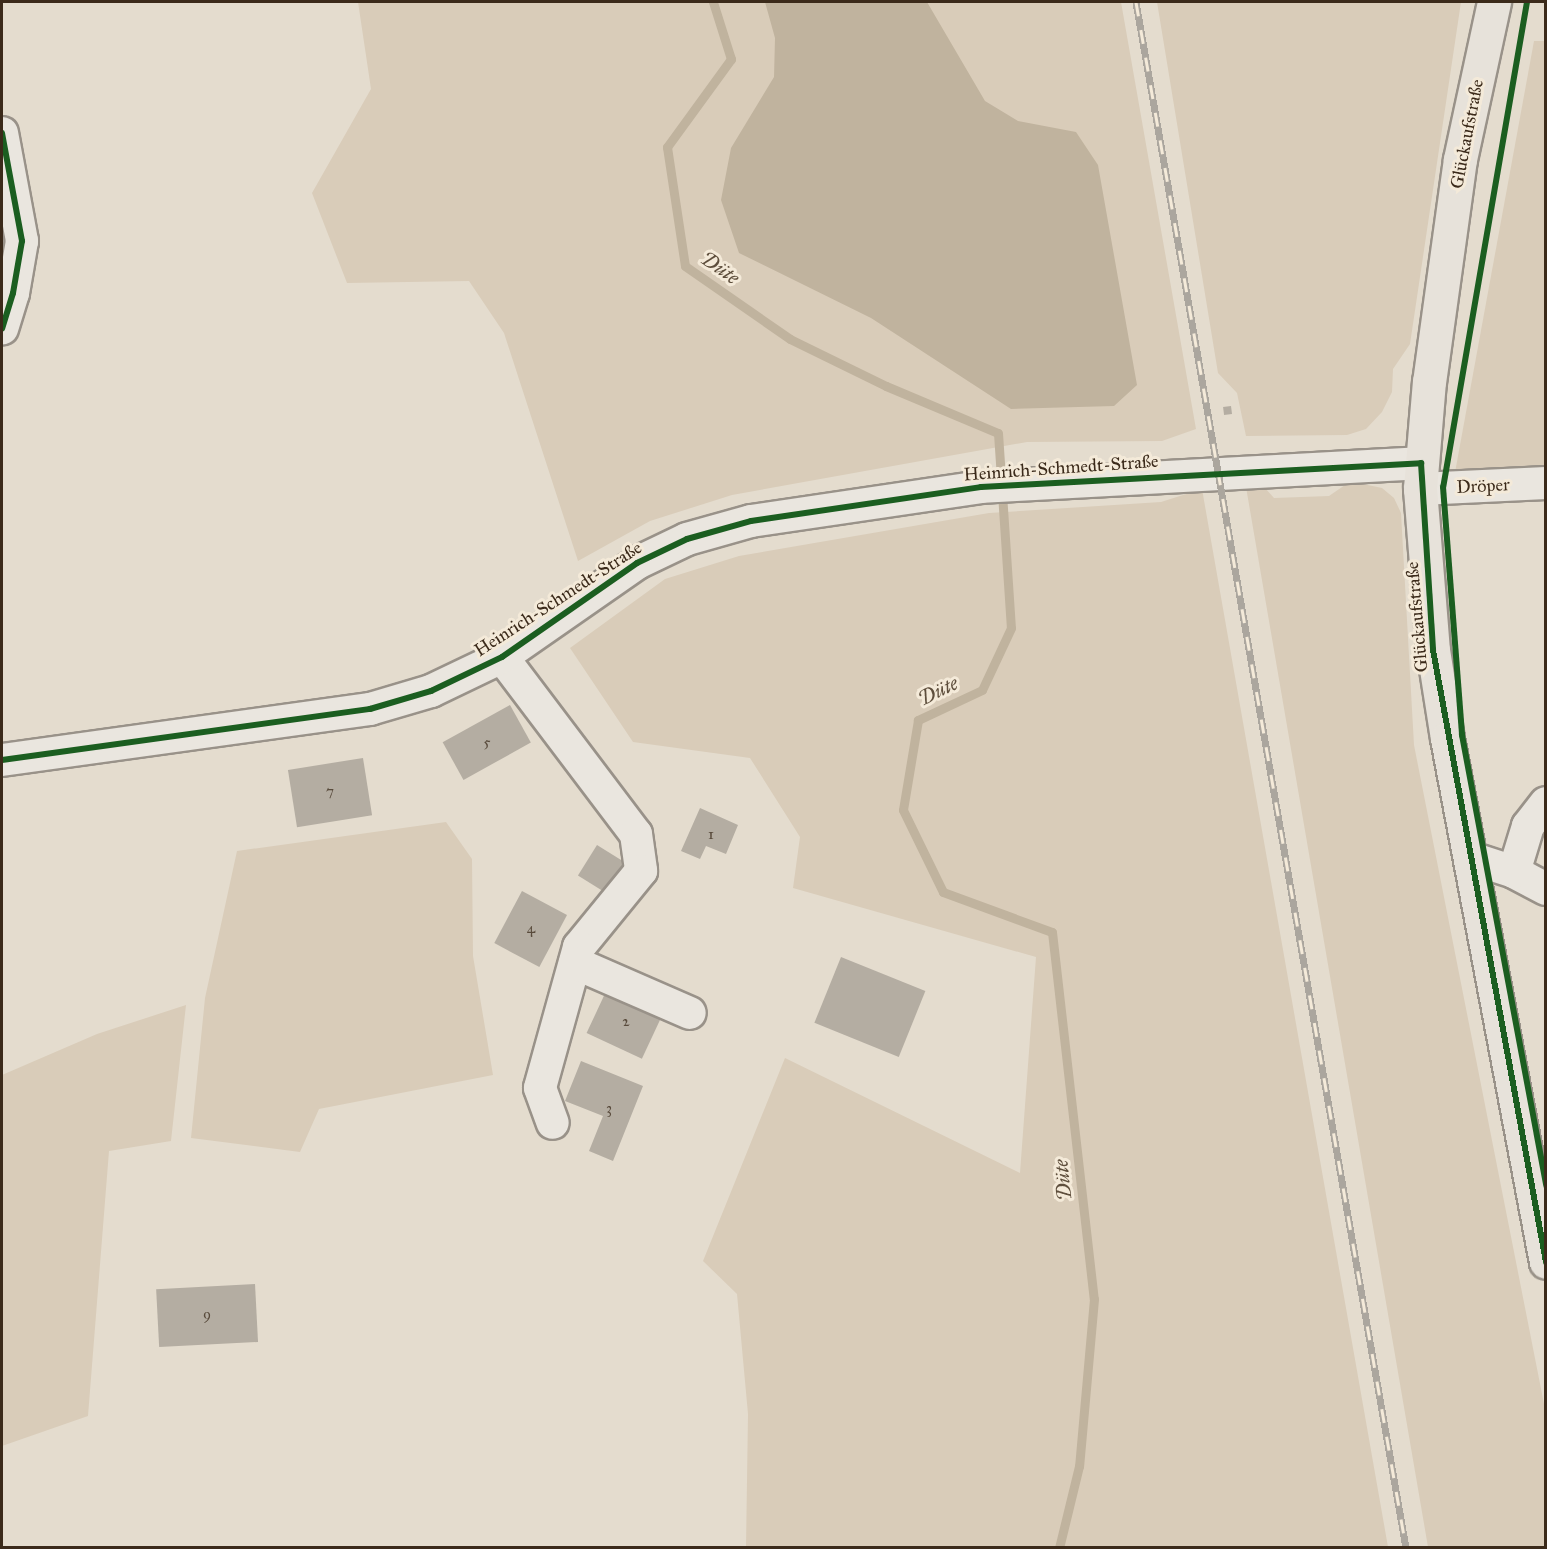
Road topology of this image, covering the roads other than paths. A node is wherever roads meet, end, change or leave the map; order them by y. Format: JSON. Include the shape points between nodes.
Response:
{"nodes":[{"id":1,"x":1494,"y":2,"type":"edge"},
{"id":2,"x":2,"y":133,"type":"edge"},
{"id":3,"x":2,"y":328,"type":"edge"},
{"id":4,"x":1421,"y":476,"type":"junction"},
{"id":5,"x":1545,"y":483,"type":"edge"},
{"id":6,"x":502,"y":657,"type":"junction"},
{"id":7,"x":2,"y":760,"type":"edge"},
{"id":8,"x":1545,"y":803,"type":"edge"},
{"id":9,"x":1471,"y":858,"type":"junction"},
{"id":10,"x":1514,"y":872,"type":"junction"},
{"id":11,"x":1545,"y":889,"type":"edge"},
{"id":12,"x":575,"y":963,"type":"junction"},
{"id":13,"x":690,"y":1013,"type":"dead end"},
{"id":14,"x":553,"y":1123,"type":"dead end"},
{"id":15,"x":1545,"y":1262,"type":"edge"}],
"edges":[{"from":1,"to":4,"type":"main road","name":"Glückaufstraße","via":[[1460,159]]},
{"from":2,"to":3,"type":"street","via":[[22,241]]},
{"from":4,"to":5,"type":"street","name":"Dröper"},
{"from":4,"to":6,"type":"street","name":"Heinrich-Schmedt-Straße","via":[[1031,483],[751,521],[687,539],[637,563]]},
{"from":4,"to":9,"type":"main road","name":"Glückaufstraße","via":[[1433,650]]},
{"from":6,"to":7,"type":"street","name":"Heinrich-Schmedt-Straße","via":[[431,691],[370,709]]},
{"from":6,"to":12,"type":"street","name":"Heinrich-Schmedt-Straße","via":[[636,834],[641,871],[579,948]]},
{"from":8,"to":10,"type":"street","via":[[1528,826]]},
{"from":9,"to":10,"type":"street"},
{"from":9,"to":15,"type":"main road","name":"Glückaufstraße"},
{"from":10,"to":11,"type":"street"},
{"from":12,"to":13,"type":"street"},
{"from":12,"to":14,"type":"street","name":"Heinrich-Schmedt-Straße","via":[[540,1088]]}]}
